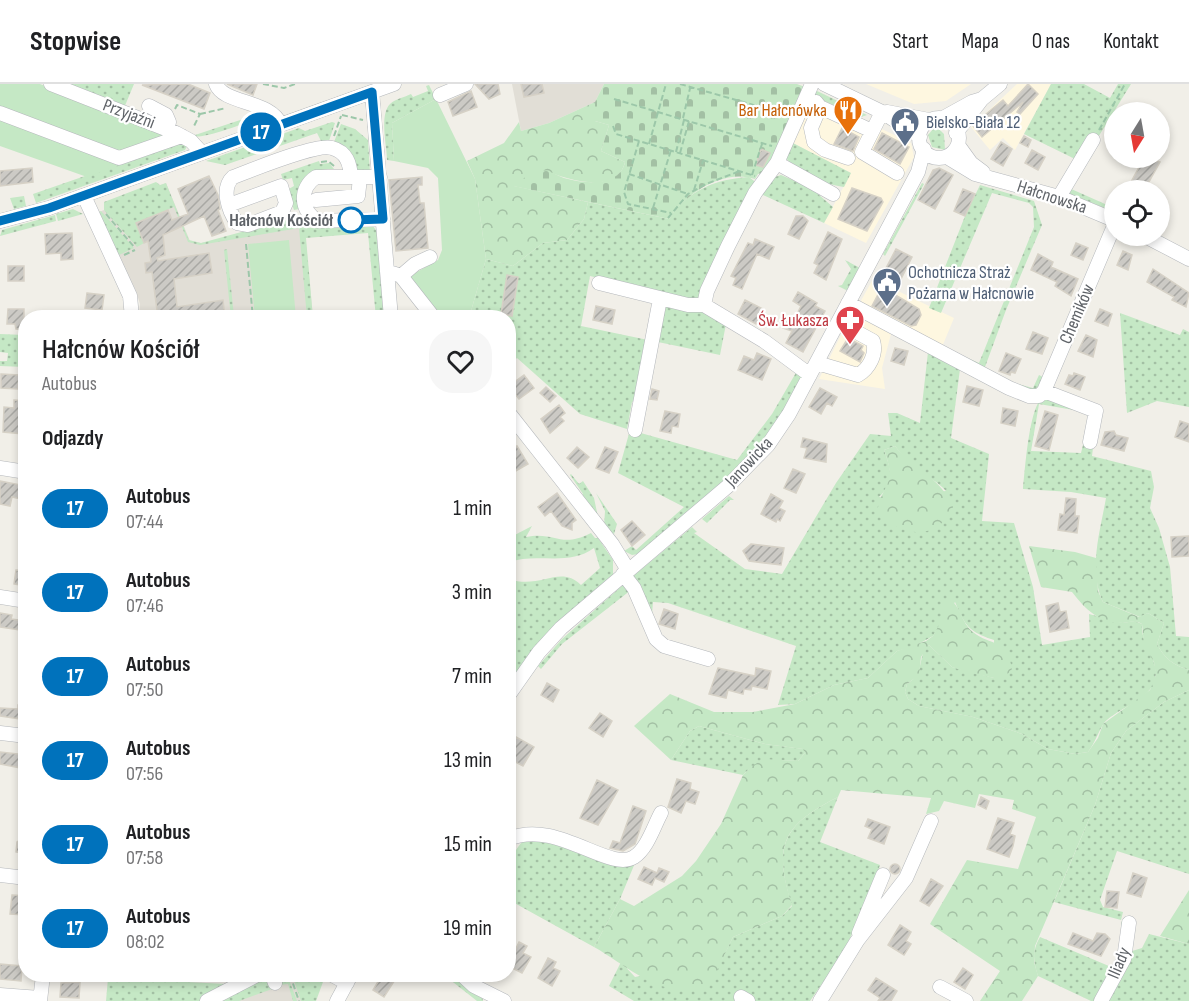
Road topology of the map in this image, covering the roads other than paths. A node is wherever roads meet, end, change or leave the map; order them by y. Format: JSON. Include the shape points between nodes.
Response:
{"nodes":[{"id":1,"x":54,"y":84,"type":"edge"},
{"id":2,"x":216,"y":84,"type":"edge"},
{"id":3,"x":394,"y":84,"type":"edge"},
{"id":4,"x":466,"y":84,"type":"edge"},
{"id":5,"x":824,"y":84,"type":"edge"},
{"id":6,"x":1000,"y":84,"type":"edge"},
{"id":7,"x":809,"y":89,"type":"edge"},
{"id":8,"x":372,"y":92,"type":"junction"},
{"id":9,"x":440,"y":95,"type":"dead end"},
{"id":10,"x":982,"y":99,"type":"junction"},
{"id":11,"x":149,"y":106,"type":"dead end"},
{"id":12,"x":820,"y":107,"type":"junction"},
{"id":13,"x":882,"y":112,"type":"junction"},
{"id":14,"x":0,"y":113,"type":"edge"},
{"id":15,"x":936,"y":119,"type":"junction"},
{"id":16,"x":167,"y":122,"type":"junction"},
{"id":17,"x":281,"y":125,"type":"junction"},
{"id":18,"x":872,"y":131,"type":"junction"},
{"id":19,"x":187,"y":135,"type":"junction"},
{"id":20,"x":957,"y":139,"type":"junction"},
{"id":21,"x":1093,"y":140,"type":"road end"},
{"id":22,"x":922,"y":143,"type":"junction"},
{"id":23,"x":202,"y":153,"type":"junction"},
{"id":24,"x":780,"y":156,"type":"junction"},
{"id":25,"x":848,"y":158,"type":"dead end"},
{"id":26,"x":942,"y":158,"type":"junction"},
{"id":27,"x":918,"y":172,"type":"junction"},
{"id":28,"x":897,"y":173,"type":"dead end"},
{"id":29,"x":356,"y":177,"type":"junction"},
{"id":30,"x":380,"y":177,"type":"junction"},
{"id":31,"x":990,"y":177,"type":"junction"},
{"id":32,"x":833,"y":194,"type":"dead end"},
{"id":33,"x":84,"y":196,"type":"junction"},
{"id":34,"x":1059,"y":198,"type":"junction"},
{"id":35,"x":316,"y":200,"type":"dead end"},
{"id":36,"x":229,"y":205,"type":"dead end"},
{"id":37,"x":1104,"y":216,"type":"edge"},
{"id":38,"x":383,"y":219,"type":"junction"},
{"id":39,"x":0,"y":221,"type":"edge"},
{"id":40,"x":1105,"y":246,"type":"edge"},
{"id":41,"x":1163,"y":246,"type":"edge"},
{"id":42,"x":430,"y":257,"type":"dead end"},
{"id":43,"x":1189,"y":260,"type":"edge"},
{"id":44,"x":394,"y":273,"type":"junction"},
{"id":45,"x":599,"y":283,"type":"dead end"},
{"id":46,"x":660,"y":299,"type":"junction"},
{"id":47,"x":848,"y":303,"type":"junction"},
{"id":48,"x":704,"y":305,"type":"junction"},
{"id":49,"x":131,"y":310,"type":"edge"},
{"id":50,"x":392,"y":310,"type":"edge"},
{"id":51,"x":427,"y":310,"type":"edge"},
{"id":52,"x":838,"y":322,"type":"junction"},
{"id":53,"x":814,"y":369,"type":"junction"},
{"id":54,"x":1039,"y":394,"type":"junction"},
{"id":55,"x":516,"y":421,"type":"edge"},
{"id":56,"x":635,"y":430,"type":"dead end"},
{"id":57,"x":1090,"y":442,"type":"dead end"},
{"id":58,"x":0,"y":468,"type":"edge"},
{"id":59,"x":18,"y":471,"type":"edge"},
{"id":60,"x":626,"y":572,"type":"junction"},
{"id":61,"x":0,"y":597,"type":"edge"},
{"id":62,"x":18,"y":600,"type":"edge"},
{"id":63,"x":708,"y":660,"type":"dead end"},
{"id":64,"x":516,"y":685,"type":"edge"},
{"id":65,"x":0,"y":733,"type":"edge"},
{"id":66,"x":18,"y":735,"type":"edge"},
{"id":67,"x":661,"y":813,"type":"dead end"},
{"id":68,"x":931,"y":821,"type":"dead end"},
{"id":69,"x":516,"y":837,"type":"edge"},
{"id":70,"x":0,"y":875,"type":"edge"},
{"id":71,"x":883,"y":875,"type":"dead end"},
{"id":72,"x":18,"y":877,"type":"edge"},
{"id":73,"x":1129,"y":923,"type":"dead end"},
{"id":74,"x":857,"y":941,"type":"junction"},
{"id":75,"x":42,"y":982,"type":"edge"},
{"id":76,"x":244,"y":982,"type":"edge"},
{"id":77,"x":347,"y":982,"type":"edge"},
{"id":78,"x":470,"y":982,"type":"edge"},
{"id":79,"x":940,"y":987,"type":"dead end"},
{"id":80,"x":0,"y":995,"type":"edge"},
{"id":81,"x":489,"y":998,"type":"edge"},
{"id":82,"x":40,"y":1000,"type":"edge"},
{"id":83,"x":207,"y":1001,"type":"edge"},
{"id":84,"x":337,"y":1001,"type":"edge"},
{"id":85,"x":504,"y":1001,"type":"edge"},
{"id":86,"x":820,"y":1001,"type":"edge"},
{"id":87,"x":966,"y":1001,"type":"edge"},
{"id":88,"x":1101,"y":1001,"type":"edge"}],
"edges":[{"from":1,"to":16,"type":"street","name":"Przyjaźni"},
{"from":2,"to":17,"type":"street","via":[[222,92],[272,112]]},
{"from":3,"to":8,"type":"street"},
{"from":4,"to":9,"type":"street"},
{"from":5,"to":13,"type":"street"},
{"from":6,"to":10,"type":"street"},
{"from":7,"to":12,"type":"street"},
{"from":7,"to":24,"type":"street"},
{"from":8,"to":17,"type":"street"},
{"from":8,"to":30,"type":"street"},
{"from":10,"to":15,"type":"street"},
{"from":10,"to":20,"type":"street","name":"Janowicka"},
{"from":11,"to":16,"type":"street"},
{"from":12,"to":18,"type":"street"},
{"from":12,"to":25,"type":"street","via":[[811,128],[814,142]]},
{"from":13,"to":15,"type":"street"},
{"from":13,"to":18,"type":"street"},
{"from":13,"to":22,"type":"street","name":"Hałcnowska"},
{"from":14,"to":19,"type":"street","via":[[119,158]]},
{"from":15,"to":20,"type":"street","name":"Hałcnowska","via":[[953,125]]},
{"from":15,"to":22,"type":"street","name":"Janowicka"},
{"from":16,"to":19,"type":"street","name":"Przyjaźni"},
{"from":17,"to":23,"type":"street"},
{"from":18,"to":28,"type":"street","via":[[862,149],[864,155]]},
{"from":19,"to":23,"type":"street","name":"Przyjaźni"},
{"from":20,"to":26,"type":"street","name":"Janowicka"},
{"from":20,"to":31,"type":"street","name":"Hałcnowska","via":[[971,163]]},
{"from":21,"to":34,"type":"street"},
{"from":22,"to":26,"type":"street","name":"Hałcnowska"},
{"from":22,"to":27,"type":"street","name":"Janowicka"},
{"from":23,"to":33,"type":"street"},
{"from":24,"to":32,"type":"street"},
{"from":24,"to":48,"type":"street","via":[[728,246]]},
{"from":26,"to":27,"type":"street","name":"Janowicka"},
{"from":26,"to":31,"type":"street","name":"Hałcnowska"},
{"from":27,"to":47,"type":"street","name":"Janowicka"},
{"from":29,"to":30,"type":"street"},
{"from":29,"to":35,"type":"street","via":[[358,196]]},
{"from":29,"to":36,"type":"street","via":[[345,156],[336,149],[320,148],[233,177],[226,188]]},
{"from":29,"to":38,"type":"street","via":[[323,175],[308,182],[303,195],[307,212],[326,222]]},
{"from":30,"to":38,"type":"street"},
{"from":31,"to":34,"type":"street","name":"Hałcnowska"},
{"from":33,"to":39,"type":"street"},
{"from":33,"to":49,"type":"street","via":[[130,296]]},
{"from":34,"to":37,"type":"street","name":"Hałcnowska"},
{"from":38,"to":44,"type":"street"},
{"from":40,"to":54,"type":"street","name":"Chemików"},
{"from":41,"to":43,"type":"street"},
{"from":42,"to":44,"type":"street"},
{"from":44,"to":50,"type":"street"},
{"from":44,"to":51,"type":"street"},
{"from":45,"to":46,"type":"street"},
{"from":46,"to":48,"type":"street"},
{"from":46,"to":56,"type":"street"},
{"from":47,"to":52,"type":"street","name":"Janowicka"},
{"from":47,"to":54,"type":"street","via":[[1009,388]]},
{"from":48,"to":53,"type":"street"},
{"from":52,"to":53,"type":"street","name":"Janowicka"},
{"from":52,"to":53,"type":"street","via":[[873,341],[869,364],[858,375]]},
{"from":53,"to":60,"type":"street","name":"Janowicka","via":[[778,431],[754,461]]},
{"from":54,"to":57,"type":"street","via":[[1096,411]]},
{"from":55,"to":60,"type":"street","via":[[612,544]]},
{"from":58,"to":59,"type":"street"},
{"from":60,"to":63,"type":"street","via":[[656,639],[664,646]]},
{"from":60,"to":64,"type":"street","name":"Janowicka","via":[[549,641]]},
{"from":61,"to":62,"type":"street"},
{"from":65,"to":66,"type":"street"},
{"from":67,"to":69,"type":"street","via":[[639,853],[627,860],[543,833]]},
{"from":68,"to":74,"type":"street","via":[[906,878]]},
{"from":70,"to":72,"type":"street"},
{"from":71,"to":74,"type":"street"},
{"from":73,"to":88,"type":"street","name":"Iliady","via":[[1124,959]]},
{"from":74,"to":86,"type":"street"},
{"from":75,"to":82,"type":"street"},
{"from":76,"to":83,"type":"street"},
{"from":77,"to":84,"type":"street"},
{"from":78,"to":81,"type":"street"},
{"from":79,"to":87,"type":"street"},
{"from":80,"to":82,"type":"street"},
{"from":81,"to":85,"type":"street"}]}
